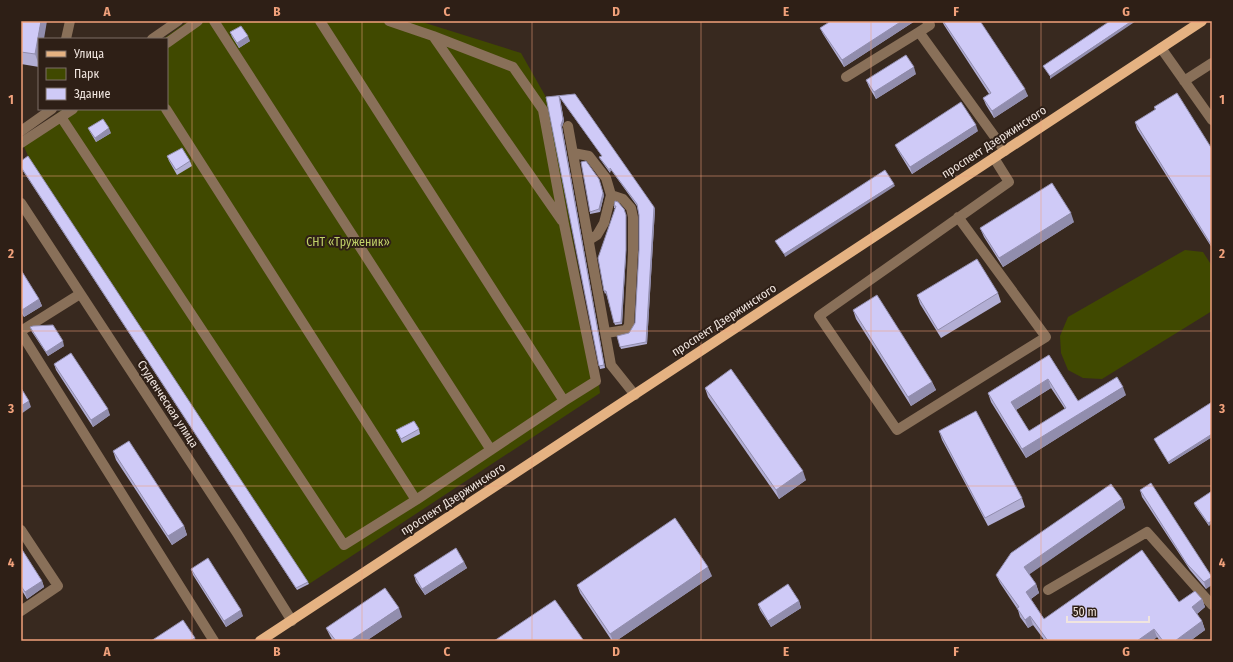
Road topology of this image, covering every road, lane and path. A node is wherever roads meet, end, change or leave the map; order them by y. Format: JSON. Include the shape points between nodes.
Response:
{"nodes":[{"id":1,"x":70,"y":21,"type":"edge"},
{"id":2,"x":178,"y":21,"type":"edge"},
{"id":3,"x":198,"y":21,"type":"edge"},
{"id":4,"x":214,"y":21,"type":"edge"},
{"id":5,"x":320,"y":21,"type":"edge"},
{"id":6,"x":389,"y":21,"type":"edge"},
{"id":7,"x":927,"y":21,"type":"edge"},
{"id":8,"x":1202,"y":21,"type":"edge"},
{"id":9,"x":919,"y":32,"type":"junction"},
{"id":10,"x":433,"y":36,"type":"junction"},
{"id":11,"x":66,"y":38,"type":"edge"},
{"id":12,"x":153,"y":38,"type":"edge"},
{"id":13,"x":168,"y":42,"type":"edge"},
{"id":14,"x":1162,"y":48,"type":"junction"},
{"id":15,"x":1212,"y":63,"type":"edge"},
{"id":16,"x":846,"y":77,"type":"dead end"},
{"id":17,"x":1184,"y":80,"type":"junction"},
{"id":18,"x":51,"y":110,"type":"edge"},
{"id":19,"x":72,"y":110,"type":"edge"},
{"id":20,"x":167,"y":110,"type":"edge"},
{"id":21,"x":62,"y":117,"type":"junction"},
{"id":22,"x":1212,"y":120,"type":"edge"},
{"id":23,"x":568,"y":126,"type":"dead end"},
{"id":24,"x":21,"y":132,"type":"edge"},
{"id":25,"x":21,"y":143,"type":"edge"},
{"id":26,"x":1005,"y":151,"type":"junction"},
{"id":27,"x":573,"y":153,"type":"junction"},
{"id":28,"x":994,"y":158,"type":"junction"},
{"id":29,"x":611,"y":195,"type":"junction"},
{"id":30,"x":21,"y":203,"type":"edge"},
{"id":31,"x":958,"y":217,"type":"junction"},
{"id":32,"x":564,"y":224,"type":"junction"},
{"id":33,"x":589,"y":240,"type":"junction"},
{"id":34,"x":80,"y":294,"type":"junction"},
{"id":35,"x":21,"y":332,"type":"edge"},
{"id":36,"x":606,"y":333,"type":"junction"},
{"id":37,"x":635,"y":395,"type":"junction"},
{"id":38,"x":564,"y":401,"type":"junction"},
{"id":39,"x":491,"y":450,"type":"junction"},
{"id":40,"x":416,"y":500,"type":"junction"},
{"id":41,"x":21,"y":530,"type":"edge"},
{"id":42,"x":1048,"y":590,"type":"dead end"},
{"id":43,"x":1212,"y":605,"type":"edge"},
{"id":44,"x":21,"y":610,"type":"edge"},
{"id":45,"x":292,"y":621,"type":"junction"},
{"id":46,"x":214,"y":641,"type":"edge"},
{"id":47,"x":260,"y":641,"type":"edge"}],
"edges":[{"from":1,"to":11,"type":"street"},
{"from":2,"to":12,"type":"street"},
{"from":3,"to":13,"type":"street"},
{"from":4,"to":39,"type":"street"},
{"from":5,"to":38,"type":"street"},
{"from":6,"to":10,"type":"street"},
{"from":7,"to":9,"type":"street","via":[[930,25]]},
{"from":8,"to":14,"type":"main road","name":"проспект Дзержинского"},
{"from":9,"to":16,"type":"street"},
{"from":9,"to":26,"type":"street"},
{"from":10,"to":32,"type":"street"},
{"from":10,"to":32,"type":"street","via":[[513,67],[544,110]]},
{"from":14,"to":17,"type":"street"},
{"from":14,"to":26,"type":"main road","name":"проспект Дзержинского"},
{"from":15,"to":17,"type":"street"},
{"from":17,"to":22,"type":"street"},
{"from":18,"to":24,"type":"street"},
{"from":19,"to":21,"type":"street"},
{"from":20,"to":40,"type":"street"},
{"from":21,"to":25,"type":"street"},
{"from":21,"to":40,"type":"street","via":[[344,545]]},
{"from":23,"to":27,"type":"street"},
{"from":26,"to":28,"type":"main road","name":"проспект Дзержинского"},
{"from":27,"to":29,"type":"street","via":[[589,156],[606,178]]},
{"from":27,"to":33,"type":"street"},
{"from":28,"to":31,"type":"street","via":[[1009,182]]},
{"from":28,"to":37,"type":"main road","name":"проспект Дзержинского"},
{"from":29,"to":33,"type":"street","via":[[604,223],[597,235]]},
{"from":29,"to":36,"type":"street","via":[[623,199],[631,208],[633,252],[629,325],[626,330]]},
{"from":30,"to":34,"type":"street","name":"Студенческая улица"},
{"from":31,"to":31,"type":"street","via":[[819,316],[897,430],[1046,337]]},
{"from":32,"to":38,"type":"street","via":[[596,381]]},
{"from":33,"to":36,"type":"street"},
{"from":34,"to":35,"type":"street"},
{"from":34,"to":45,"type":"street","name":"Студенческая улица","via":[[233,526]]},
{"from":35,"to":46,"type":"street"},
{"from":36,"to":37,"type":"street","via":[[611,365]]},
{"from":37,"to":45,"type":"main road","name":"проспект Дзержинского"},
{"from":38,"to":39,"type":"street"},
{"from":39,"to":40,"type":"street"},
{"from":41,"to":44,"type":"street","via":[[58,586]]},
{"from":42,"to":43,"type":"street","via":[[1148,532]]},
{"from":45,"to":47,"type":"main road","name":"проспект Дзержинского"}]}
